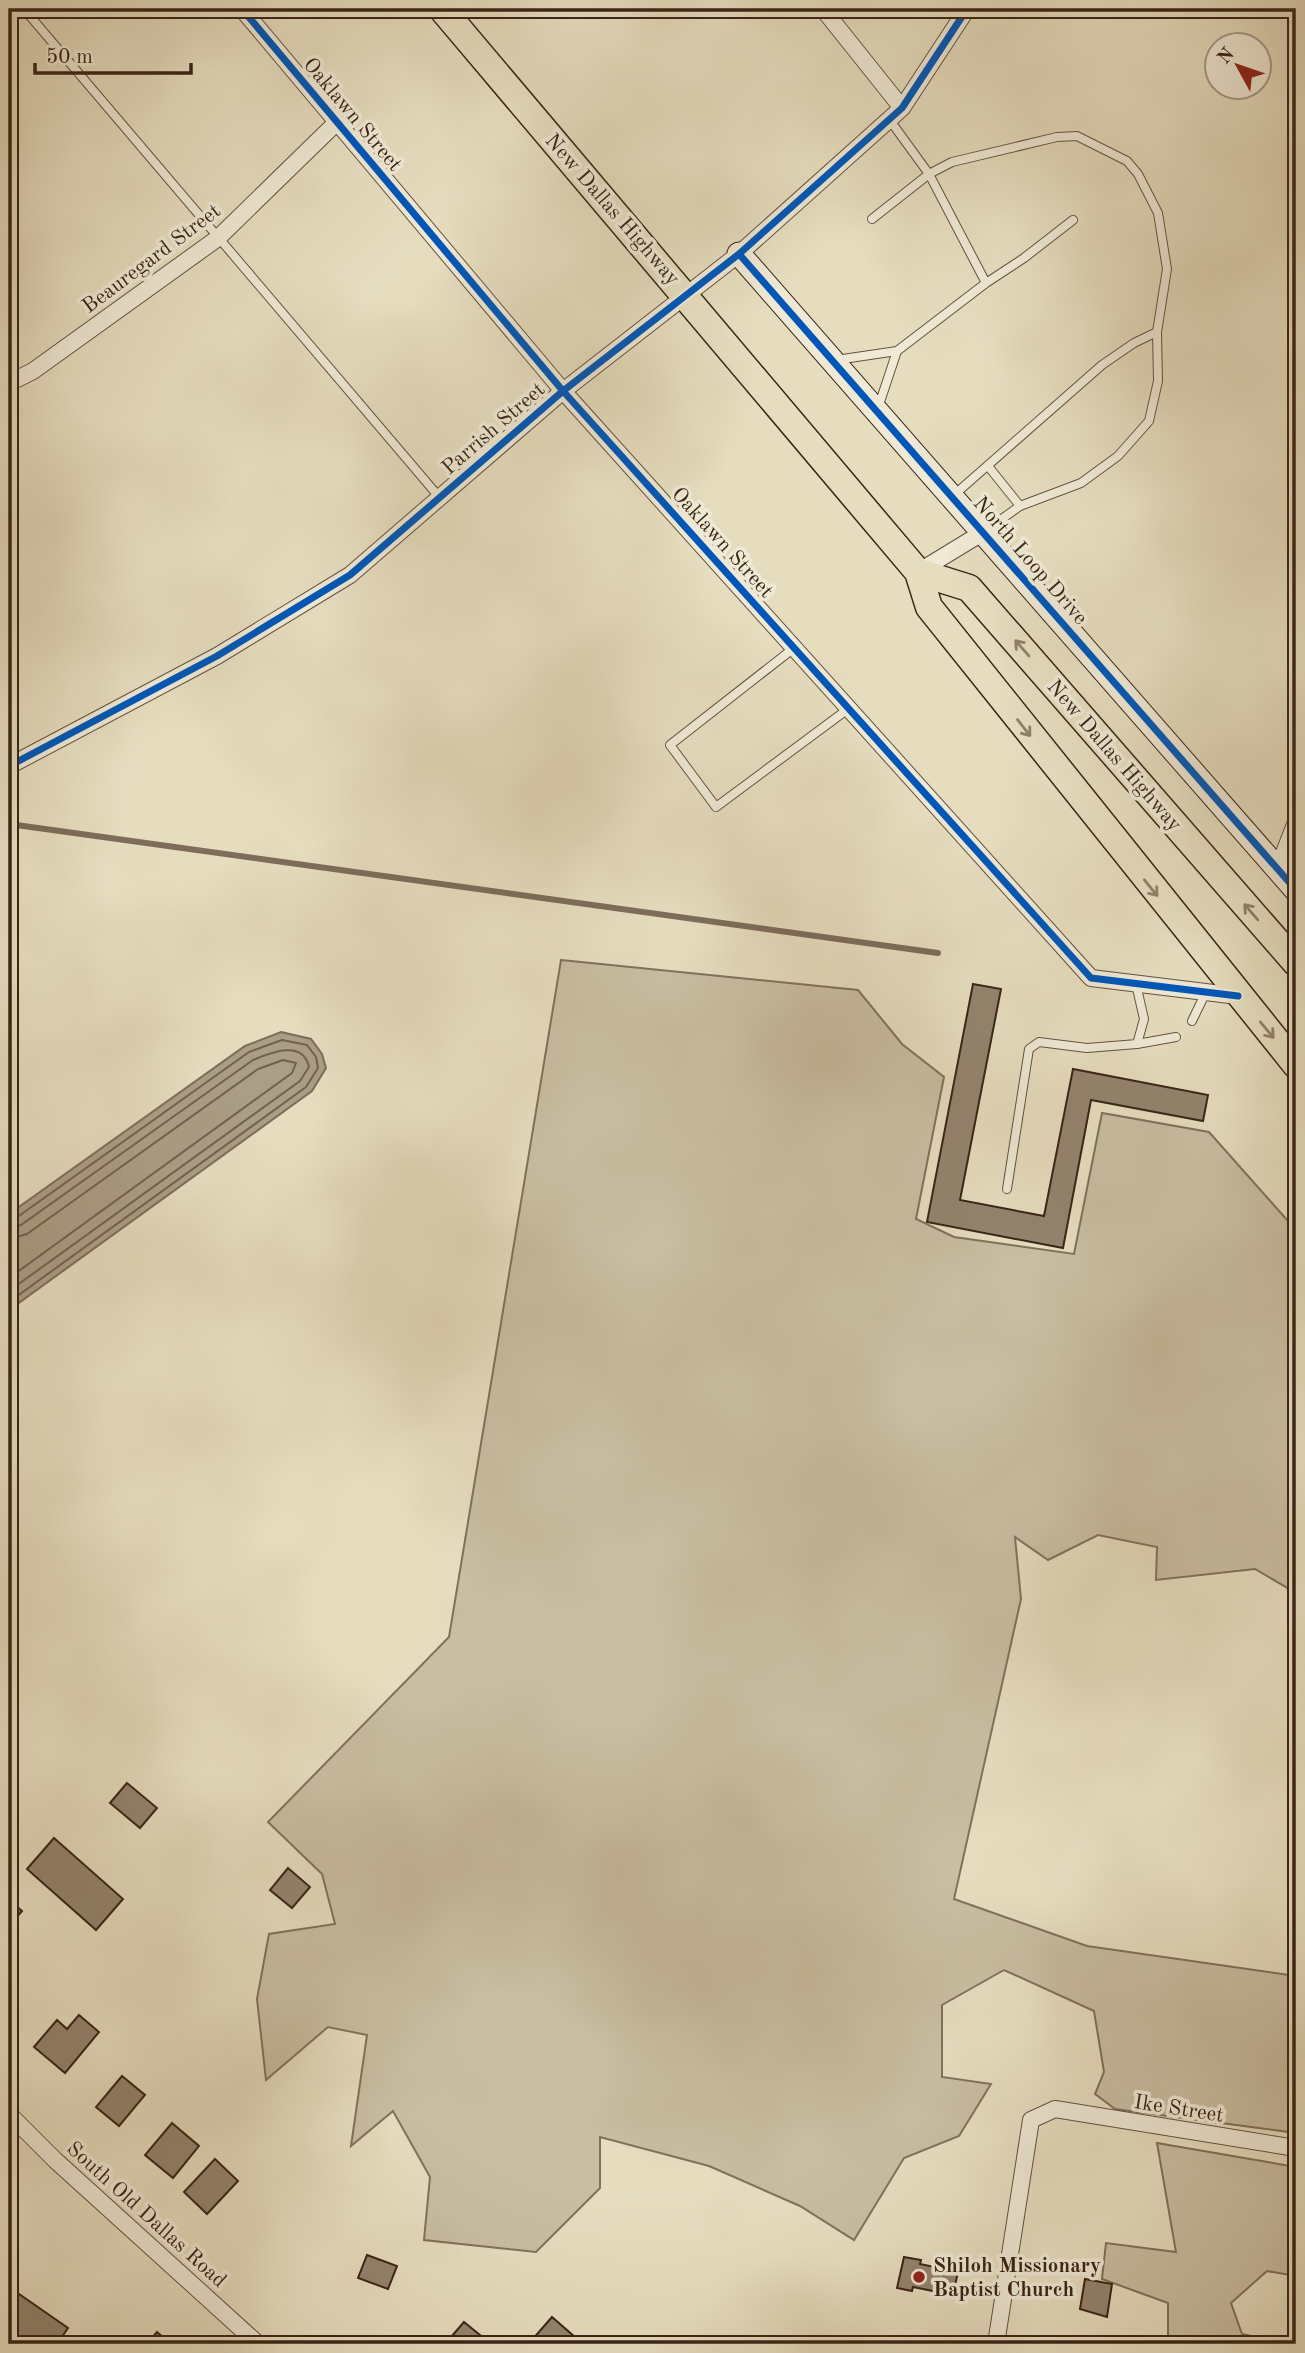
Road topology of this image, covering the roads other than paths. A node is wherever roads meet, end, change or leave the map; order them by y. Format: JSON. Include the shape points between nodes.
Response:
{"nodes":[{"id":1,"x":24,"y":9,"type":"edge"},
{"id":2,"x":242,"y":9,"type":"edge"},
{"id":3,"x":442,"y":9,"type":"edge"},
{"id":4,"x":823,"y":9,"type":"edge"},
{"id":5,"x":967,"y":9,"type":"edge"},
{"id":6,"x":902,"y":108,"type":"junction"},
{"id":7,"x":889,"y":119,"type":"junction"},
{"id":8,"x":337,"y":122,"type":"junction"},
{"id":9,"x":929,"y":174,"type":"junction"},
{"id":10,"x":872,"y":219,"type":"dead end"},
{"id":11,"x":1073,"y":220,"type":"dead end"},
{"id":12,"x":218,"y":237,"type":"junction"},
{"id":13,"x":739,"y":254,"type":"junction"},
{"id":14,"x":986,"y":283,"type":"junction"},
{"id":15,"x":687,"y":295,"type":"junction"},
{"id":16,"x":1157,"y":332,"type":"junction"},
{"id":17,"x":897,"y":351,"type":"junction"},
{"id":18,"x":832,"y":360,"type":"junction"},
{"id":19,"x":9,"y":383,"type":"edge"},
{"id":20,"x":563,"y":391,"type":"junction"},
{"id":21,"x":877,"y":411,"type":"junction"},
{"id":22,"x":988,"y":466,"type":"junction"},
{"id":23,"x":952,"y":496,"type":"junction"},
{"id":24,"x":440,"y":498,"type":"junction"},
{"id":25,"x":1020,"y":506,"type":"junction"},
{"id":26,"x":982,"y":533,"type":"junction"},
{"id":27,"x":918,"y":572,"type":"junction"},
{"id":28,"x":794,"y":648,"type":"junction"},
{"id":29,"x":849,"y":709,"type":"junction"},
{"id":30,"x":9,"y":766,"type":"edge"},
{"id":31,"x":1296,"y":822,"type":"edge"},
{"id":32,"x":1278,"y":868,"type":"junction"},
{"id":33,"x":1296,"y":890,"type":"edge"},
{"id":34,"x":1296,"y":963,"type":"edge"},
{"id":35,"x":1136,"y":984,"type":"junction"},
{"id":36,"x":1206,"y":992,"type":"junction"},
{"id":37,"x":1238,"y":996,"type":"junction"},
{"id":38,"x":1192,"y":1021,"type":"dead end"},
{"id":39,"x":1176,"y":1037,"type":"dead end"},
{"id":40,"x":1137,"y":1044,"type":"junction"},
{"id":41,"x":1296,"y":1065,"type":"edge"},
{"id":42,"x":1007,"y":1189,"type":"dead end"},
{"id":43,"x":9,"y":2114,"type":"edge"},
{"id":44,"x":1296,"y":2148,"type":"edge"},
{"id":45,"x":996,"y":2342,"type":"edge"},
{"id":46,"x":258,"y":2344,"type":"edge"},
{"id":47,"x":1013,"y":2344,"type":"edge"}],
"edges":[{"from":1,"to":12,"type":"lane"},
{"from":2,"to":8,"type":"street","name":"Oaklawn Street"},
{"from":3,"to":15,"type":"main road","name":"New Dallas Highway"},
{"from":4,"to":6,"type":"street"},
{"from":5,"to":6,"type":"street","name":"Parrish Street"},
{"from":6,"to":7,"type":"street","name":"Parrish Street"},
{"from":7,"to":9,"type":"lane"},
{"from":7,"to":13,"type":"street","name":"Parrish Street"},
{"from":8,"to":12,"type":"street","name":"Beauregard Street"},
{"from":8,"to":20,"type":"street","name":"Oaklawn Street"},
{"from":9,"to":10,"type":"lane"},
{"from":9,"to":14,"type":"lane"},
{"from":9,"to":16,"type":"lane","via":[[952,162],[1057,137],[1077,136],[1127,160],[1158,213],[1167,269]]},
{"from":11,"to":14,"type":"lane"},
{"from":12,"to":19,"type":"street","name":"Beauregard Street","via":[[33,371]]},
{"from":12,"to":24,"type":"lane"},
{"from":13,"to":15,"type":"street","name":"Parrish Street"},
{"from":13,"to":18,"type":"street","name":"North Loop Drive"},
{"from":14,"to":17,"type":"lane"},
{"from":15,"to":20,"type":"street","name":"Parrish Street"},
{"from":15,"to":27,"type":"main road","name":"New Dallas Highway"},
{"from":16,"to":22,"type":"lane","via":[[1102,365]]},
{"from":16,"to":25,"type":"lane","via":[[1158,381],[1149,421],[1118,456],[1081,483]]},
{"from":17,"to":18,"type":"lane"},
{"from":17,"to":21,"type":"lane"},
{"from":18,"to":21,"type":"street","name":"North Loop Drive"},
{"from":20,"to":24,"type":"street","name":"Parrish Street"},
{"from":20,"to":28,"type":"street","name":"Oaklawn Street"},
{"from":21,"to":23,"type":"street","name":"North Loop Drive"},
{"from":22,"to":23,"type":"lane"},
{"from":22,"to":25,"type":"lane"},
{"from":23,"to":26,"type":"street","name":"North Loop Drive"},
{"from":24,"to":30,"type":"street","name":"Parrish Street","via":[[350,575],[217,656]]},
{"from":25,"to":26,"type":"lane"},
{"from":26,"to":27,"type":"street"},
{"from":26,"to":32,"type":"street","name":"North Loop Drive"},
{"from":34,"to":27,"type":"main road","name":"New Dallas Highway","one_way":true,"via":[[969,588]]},
{"from":27,"to":37,"type":"main road","name":"New Dallas Highway","one_way":true,"via":[[929,607]]},
{"from":28,"to":29,"type":"street","name":"Oaklawn Street"},
{"from":28,"to":29,"type":"lane","via":[[670,745],[716,807]]},
{"from":29,"to":35,"type":"street","name":"Oaklawn Street","via":[[1091,978]]},
{"from":31,"to":32,"type":"street"},
{"from":32,"to":33,"type":"street","name":"North Loop Drive"},
{"from":35,"to":36,"type":"street","name":"Oaklawn Street"},
{"from":35,"to":40,"type":"lane","via":[[1144,1019]]},
{"from":36,"to":37,"type":"street","name":"Oaklawn Street"},
{"from":36,"to":38,"type":"lane"},
{"from":37,"to":41,"type":"main road","one_way":true},
{"from":39,"to":40,"type":"lane"},
{"from":40,"to":42,"type":"lane","via":[[1087,1048],[1040,1042],[1029,1049]]},
{"from":43,"to":46,"type":"street","name":"South Old Dallas Road"},
{"from":44,"to":45,"type":"street","name":"Ike Street","via":[[1055,2109],[1031,2120]]},
{"from":45,"to":47,"type":"street"}]}
